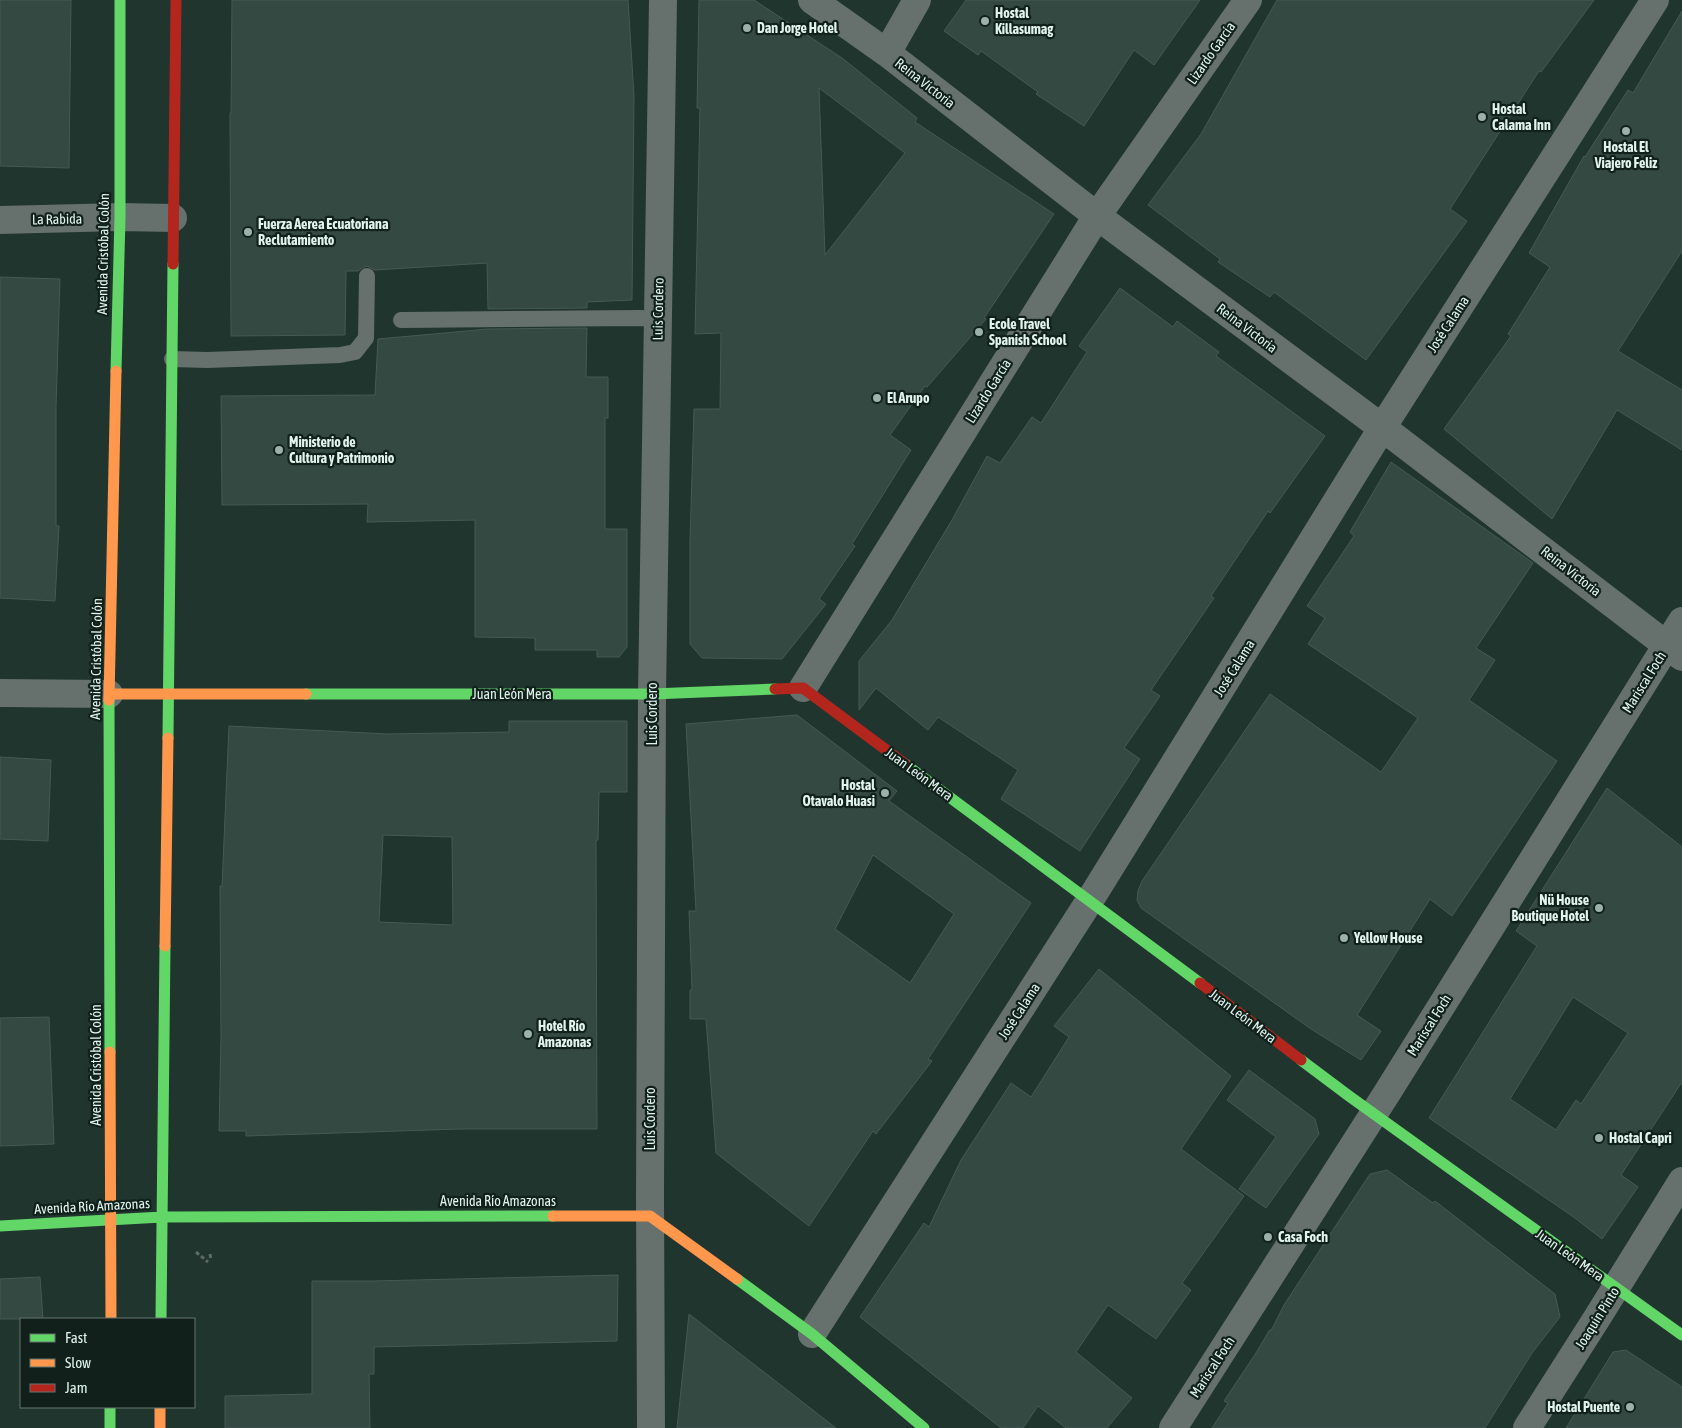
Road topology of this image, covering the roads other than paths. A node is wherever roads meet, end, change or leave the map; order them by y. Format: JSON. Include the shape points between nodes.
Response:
{"nodes":[{"id":1,"x":120,"y":0,"type":"edge"},
{"id":2,"x":176,"y":0,"type":"edge"},
{"id":3,"x":663,"y":0,"type":"edge"},
{"id":4,"x":812,"y":0,"type":"edge"},
{"id":5,"x":917,"y":0,"type":"edge"},
{"id":6,"x":1248,"y":0,"type":"edge"},
{"id":7,"x":1655,"y":0,"type":"edge"},
{"id":8,"x":886,"y":53,"type":"junction"},
{"id":9,"x":1097,"y":216,"type":"junction"},
{"id":10,"x":120,"y":217,"type":"junction"},
{"id":11,"x":174,"y":218,"type":"junction"},
{"id":12,"x":0,"y":220,"type":"edge"},
{"id":13,"x":367,"y":276,"type":"dead end"},
{"id":14,"x":658,"y":319,"type":"junction"},
{"id":15,"x":401,"y":320,"type":"dead end"},
{"id":16,"x":172,"y":359,"type":"junction"},
{"id":17,"x":1382,"y":428,"type":"junction"},
{"id":18,"x":1682,"y":621,"type":"edge"},
{"id":19,"x":1675,"y":651,"type":"edge"},
{"id":20,"x":803,"y":688,"type":"junction"},
{"id":21,"x":0,"y":693,"type":"edge"},
{"id":22,"x":109,"y":694,"type":"junction"},
{"id":23,"x":652,"y":694,"type":"junction"},
{"id":24,"x":168,"y":695,"type":"junction"},
{"id":25,"x":1090,"y":900,"type":"junction"},
{"id":26,"x":1373,"y":1114,"type":"junction"},
{"id":27,"x":1682,"y":1181,"type":"edge"},
{"id":28,"x":650,"y":1216,"type":"junction"},
{"id":29,"x":162,"y":1217,"type":"junction"},
{"id":30,"x":112,"y":1220,"type":"junction"},
{"id":31,"x":0,"y":1226,"type":"edge"},
{"id":32,"x":1616,"y":1288,"type":"junction"},
{"id":33,"x":111,"y":1318,"type":"edge"},
{"id":34,"x":161,"y":1318,"type":"edge"},
{"id":35,"x":812,"y":1334,"type":"junction"},
{"id":36,"x":1682,"y":1335,"type":"edge"},
{"id":37,"x":110,"y":1408,"type":"edge"},
{"id":38,"x":160,"y":1408,"type":"edge"},
{"id":39,"x":110,"y":1428,"type":"edge"},
{"id":40,"x":160,"y":1428,"type":"edge"},
{"id":41,"x":651,"y":1428,"type":"edge"},
{"id":42,"x":924,"y":1428,"type":"edge"},
{"id":43,"x":1173,"y":1428,"type":"edge"},
{"id":44,"x":1526,"y":1428,"type":"edge"}],
"edges":[{"from":1,"to":10,"type":"street","name":"Avenida Cristóbal Colón"},
{"from":2,"to":11,"type":"street"},
{"from":3,"to":14,"type":"street","name":"Luis Cordero"},
{"from":4,"to":8,"type":"street","name":"Reina Victoria"},
{"from":5,"to":8,"type":"street"},
{"from":6,"to":9,"type":"street","name":"Lizardo García"},
{"from":7,"to":17,"type":"street","name":"José Calama"},
{"from":8,"to":9,"type":"street","name":"Reina Victoria"},
{"from":9,"to":17,"type":"street","name":"Reina Victoria"},
{"from":9,"to":20,"type":"street","name":"Lizardo García"},
{"from":10,"to":11,"type":"street","name":"La Rabida"},
{"from":10,"to":12,"type":"street","name":"La Rabida"},
{"from":10,"to":22,"type":"street","name":"Avenida Cristóbal Colón"},
{"from":11,"to":16,"type":"street"},
{"from":13,"to":16,"type":"lane","via":[[366,338],[355,352]]},
{"from":14,"to":15,"type":"lane"},
{"from":14,"to":23,"type":"street","name":"Luis Cordero"},
{"from":16,"to":24,"type":"street"},
{"from":17,"to":19,"type":"street","name":"Reina Victoria"},
{"from":17,"to":25,"type":"street","name":"José Calama"},
{"from":18,"to":19,"type":"street","name":"Mariscal Foch"},
{"from":19,"to":26,"type":"street","name":"Mariscal Foch"},
{"from":20,"to":23,"type":"street","name":"Juan León Mera"},
{"from":20,"to":25,"type":"street","name":"Juan León Mera"},
{"from":21,"to":22,"type":"street","name":"Juan León Mera"},
{"from":22,"to":24,"type":"street","name":"Juan León Mera"},
{"from":22,"to":30,"type":"street","name":"Avenida Cristóbal Colón"},
{"from":23,"to":24,"type":"street","name":"Juan León Mera"},
{"from":23,"to":28,"type":"street","name":"Luis Cordero"},
{"from":24,"to":29,"type":"street"},
{"from":25,"to":26,"type":"street","name":"Juan León Mera"},
{"from":25,"to":35,"type":"street","name":"José Calama"},
{"from":26,"to":32,"type":"street","name":"Juan León Mera"},
{"from":26,"to":43,"type":"street","name":"Mariscal Foch"},
{"from":27,"to":32,"type":"street","name":"Joaquin Pinto"},
{"from":28,"to":29,"type":"street","name":"Avenida Río Amazonas"},
{"from":28,"to":35,"type":"street"},
{"from":28,"to":41,"type":"street","name":"Luis Cordero"},
{"from":29,"to":30,"type":"street","name":"Avenida Río Amazonas"},
{"from":29,"to":34,"type":"street"},
{"from":30,"to":31,"type":"street","name":"Avenida Río Amazonas"},
{"from":30,"to":33,"type":"street","name":"Avenida Cristóbal Colón"},
{"from":32,"to":36,"type":"street","name":"Juan León Mera"},
{"from":32,"to":44,"type":"street","name":"Joaquin Pinto"},
{"from":35,"to":42,"type":"street"},
{"from":37,"to":39,"type":"street"},
{"from":38,"to":40,"type":"street"}]}
